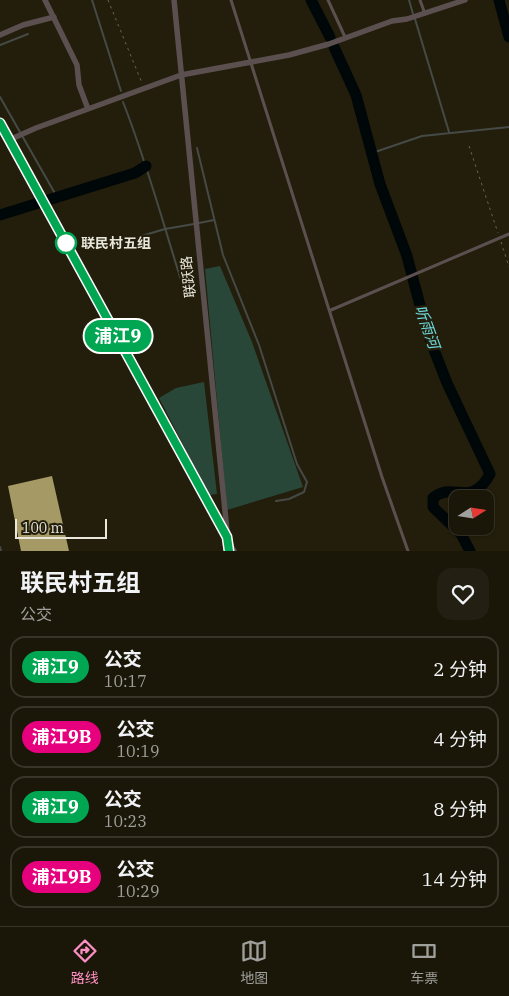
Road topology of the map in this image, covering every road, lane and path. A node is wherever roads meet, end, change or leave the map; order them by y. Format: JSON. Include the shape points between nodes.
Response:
{"nodes":[{"id":1,"x":45,"y":0,"type":"edge"},
{"id":2,"x":108,"y":0,"type":"edge"},
{"id":3,"x":174,"y":0,"type":"edge"},
{"id":4,"x":231,"y":0,"type":"edge"},
{"id":5,"x":328,"y":0,"type":"edge"},
{"id":6,"x":420,"y":0,"type":"edge"},
{"id":7,"x":465,"y":0,"type":"edge"},
{"id":8,"x":424,"y":14,"type":"junction"},
{"id":9,"x":54,"y":17,"type":"junction"},
{"id":10,"x":0,"y":35,"type":"edge"},
{"id":11,"x":345,"y":36,"type":"junction"},
{"id":12,"x":251,"y":63,"type":"junction"},
{"id":13,"x":181,"y":75,"type":"junction"},
{"id":14,"x":145,"y":88,"type":"junction"},
{"id":15,"x":88,"y":109,"type":"junction"},
{"id":16,"x":0,"y":123,"type":"edge"},
{"id":17,"x":10,"y":140,"type":"junction"},
{"id":18,"x":469,"y":146,"type":"dead end"},
{"id":19,"x":509,"y":234,"type":"edge"},
{"id":20,"x":500,"y":238,"type":"junction"},
{"id":21,"x":509,"y":267,"type":"edge"},
{"id":22,"x":331,"y":310,"type":"junction"},
{"id":23,"x":227,"y":537,"type":"junction"},
{"id":24,"x":229,"y":551,"type":"edge"},
{"id":25,"x":234,"y":551,"type":"edge"},
{"id":26,"x":408,"y":551,"type":"edge"}],
"edges":[{"from":1,"to":9,"type":"street"},
{"from":2,"to":14,"type":"path"},
{"from":3,"to":13,"type":"street","name":"联跃路"},
{"from":4,"to":12,"type":"lane"},
{"from":5,"to":11,"type":"lane"},
{"from":6,"to":8,"type":"lane"},
{"from":7,"to":8,"type":"street"},
{"from":8,"to":11,"type":"street","via":[[392,20]]},
{"from":9,"to":10,"type":"street"},
{"from":9,"to":15,"type":"street","via":[[77,65],[79,85]]},
{"from":11,"to":12,"type":"street","via":[[297,53]]},
{"from":12,"to":13,"type":"street"},
{"from":12,"to":22,"type":"lane"},
{"from":13,"to":14,"type":"street"},
{"from":13,"to":23,"type":"street","name":"联跃路"},
{"from":14,"to":15,"type":"street"},
{"from":15,"to":17,"type":"street"},
{"from":16,"to":17,"type":"street"},
{"from":17,"to":23,"type":"street"},
{"from":18,"to":20,"type":"path"},
{"from":19,"to":20,"type":"lane"},
{"from":20,"to":21,"type":"path"},
{"from":20,"to":22,"type":"lane"},
{"from":22,"to":26,"type":"lane"},
{"from":23,"to":24,"type":"street","name":"联跃路"},
{"from":23,"to":25,"type":"street"}]}
